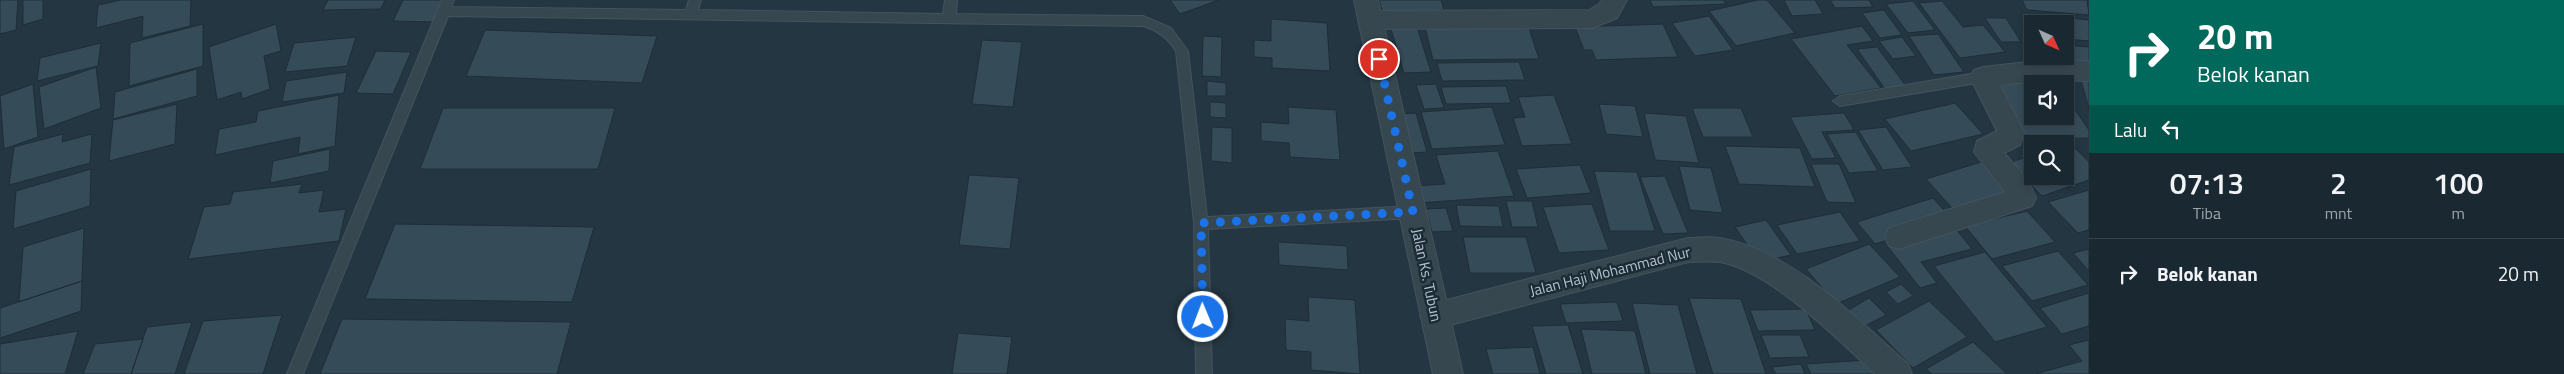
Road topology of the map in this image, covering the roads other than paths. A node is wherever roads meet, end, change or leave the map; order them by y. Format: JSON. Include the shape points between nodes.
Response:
{"nodes":[{"id":1,"x":695,"y":0,"type":"edge"},
{"id":2,"x":950,"y":0,"type":"edge"},
{"id":3,"x":1615,"y":0,"type":"edge"},
{"id":4,"x":446,"y":6,"type":"edge"},
{"id":5,"x":1368,"y":10,"type":"edge"},
{"id":6,"x":690,"y":15,"type":"junction"},
{"id":7,"x":949,"y":18,"type":"junction"},
{"id":8,"x":2089,"y":72,"type":"edge"},
{"id":9,"x":1983,"y":77,"type":"junction"},
{"id":10,"x":1840,"y":101,"type":"dead end"},
{"id":11,"x":1413,"y":212,"type":"junction"},
{"id":12,"x":1201,"y":223,"type":"junction"},
{"id":13,"x":1898,"y":237,"type":"dead end"},
{"id":14,"x":1435,"y":316,"type":"junction"},
{"id":15,"x":295,"y":374,"type":"edge"},
{"id":16,"x":1204,"y":374,"type":"edge"},
{"id":17,"x":1448,"y":374,"type":"edge"},
{"id":18,"x":1897,"y":374,"type":"edge"}],
"edges":[{"from":1,"to":6,"type":"lane"},
{"from":2,"to":7,"type":"lane"},
{"from":3,"to":5,"type":"street","via":[[1608,11],[1593,19]]},
{"from":4,"to":6,"type":"lane"},
{"from":4,"to":15,"type":"lane"},
{"from":5,"to":11,"type":"street","name":"Jalan Ks. Tubun"},
{"from":6,"to":7,"type":"lane"},
{"from":7,"to":12,"type":"lane","via":[[1143,21],[1174,37],[1182,51]]},
{"from":8,"to":9,"type":"street","via":[[2044,70]]},
{"from":9,"to":10,"type":"lane"},
{"from":9,"to":13,"type":"street","via":[[2012,132],[2011,137],[1987,149],[1987,152],[2018,188],[2022,198]]},
{"from":11,"to":12,"type":"lane"},
{"from":11,"to":14,"type":"street","name":"Jalan Ks. Tubun"},
{"from":12,"to":16,"type":"lane"},
{"from":14,"to":17,"type":"street","name":"Jalan Ks. Tubun"},
{"from":14,"to":18,"type":"street","name":"Jalan Haji Mohammad Nur","via":[[1688,250],[1720,250],[1749,260],[1800,290]]}]}
